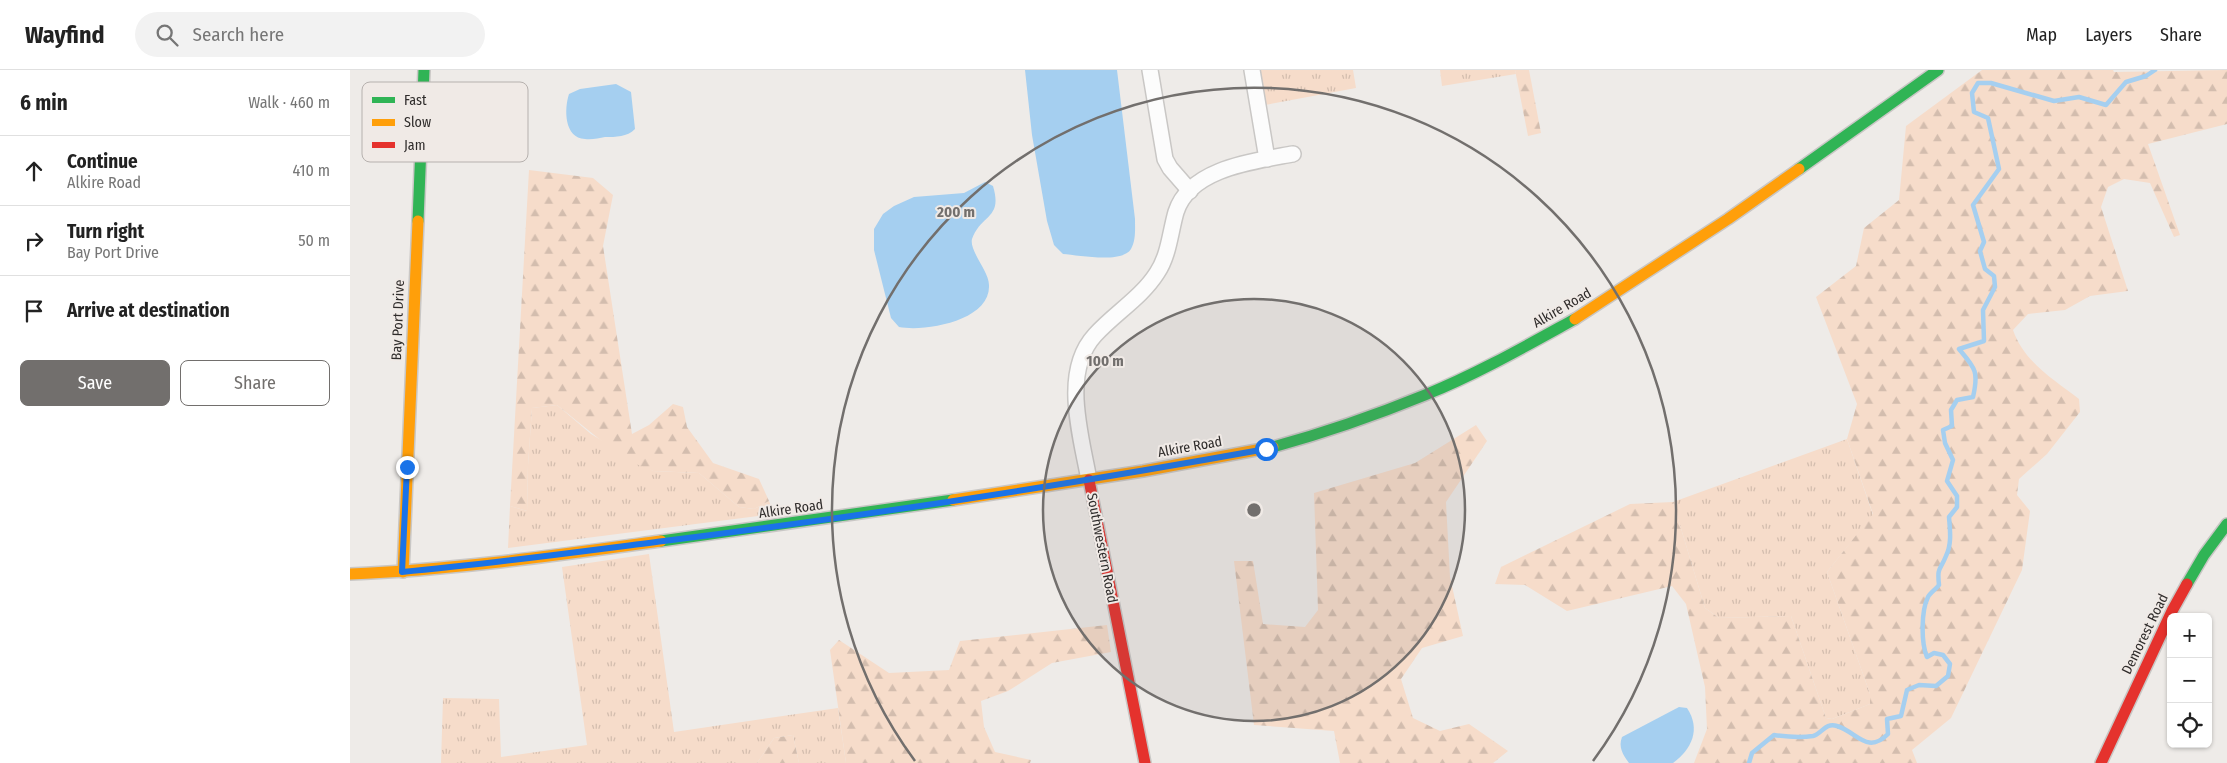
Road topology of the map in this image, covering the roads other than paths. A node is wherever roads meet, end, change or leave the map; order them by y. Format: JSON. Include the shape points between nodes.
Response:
{"nodes":[{"id":1,"x":1150,"y":70,"type":"edge"},
{"id":2,"x":1252,"y":70,"type":"edge"},
{"id":3,"x":1938,"y":70,"type":"edge"},
{"id":4,"x":1293,"y":154,"type":"dead end"},
{"id":5,"x":1267,"y":159,"type":"junction"},
{"id":6,"x":420,"y":162,"type":"edge"},
{"id":7,"x":1190,"y":191,"type":"junction"},
{"id":8,"x":1088,"y":480,"type":"junction"},
{"id":9,"x":2227,"y":524,"type":"edge"},
{"id":10,"x":402,"y":572,"type":"junction"},
{"id":11,"x":350,"y":574,"type":"edge"},
{"id":12,"x":1145,"y":763,"type":"edge"},
{"id":13,"x":2101,"y":763,"type":"edge"}],
"edges":[{"from":1,"to":7,"type":"street","via":[[1165,159]]},
{"from":2,"to":5,"type":"street"},
{"from":3,"to":8,"type":"main road","name":"Alkire Road","via":[[1660,265],[1582,315],[1501,359],[1425,395],[1300,440],[1266,449]]},
{"from":4,"to":5,"type":"street","name":"Southwestern Road"},
{"from":5,"to":7,"type":"street","name":"Southwestern Road","via":[[1219,171]]},
{"from":6,"to":10,"type":"main road","name":"Bay Port Drive"},
{"from":7,"to":8,"type":"street","name":"Southwestern Road","via":[[1177,210],[1159,271],[1138,296],[1095,334],[1080,358],[1075,385]]},
{"from":8,"to":10,"type":"main road","name":"Alkire Road","via":[[740,531]]},
{"from":8,"to":12,"type":"main road","name":"Southwestern Road"},
{"from":9,"to":13,"type":"main road","name":"Demorest Road","via":[[2204,554],[2172,611]]},
{"from":10,"to":11,"type":"main road","name":"Alkire Road"}]}
